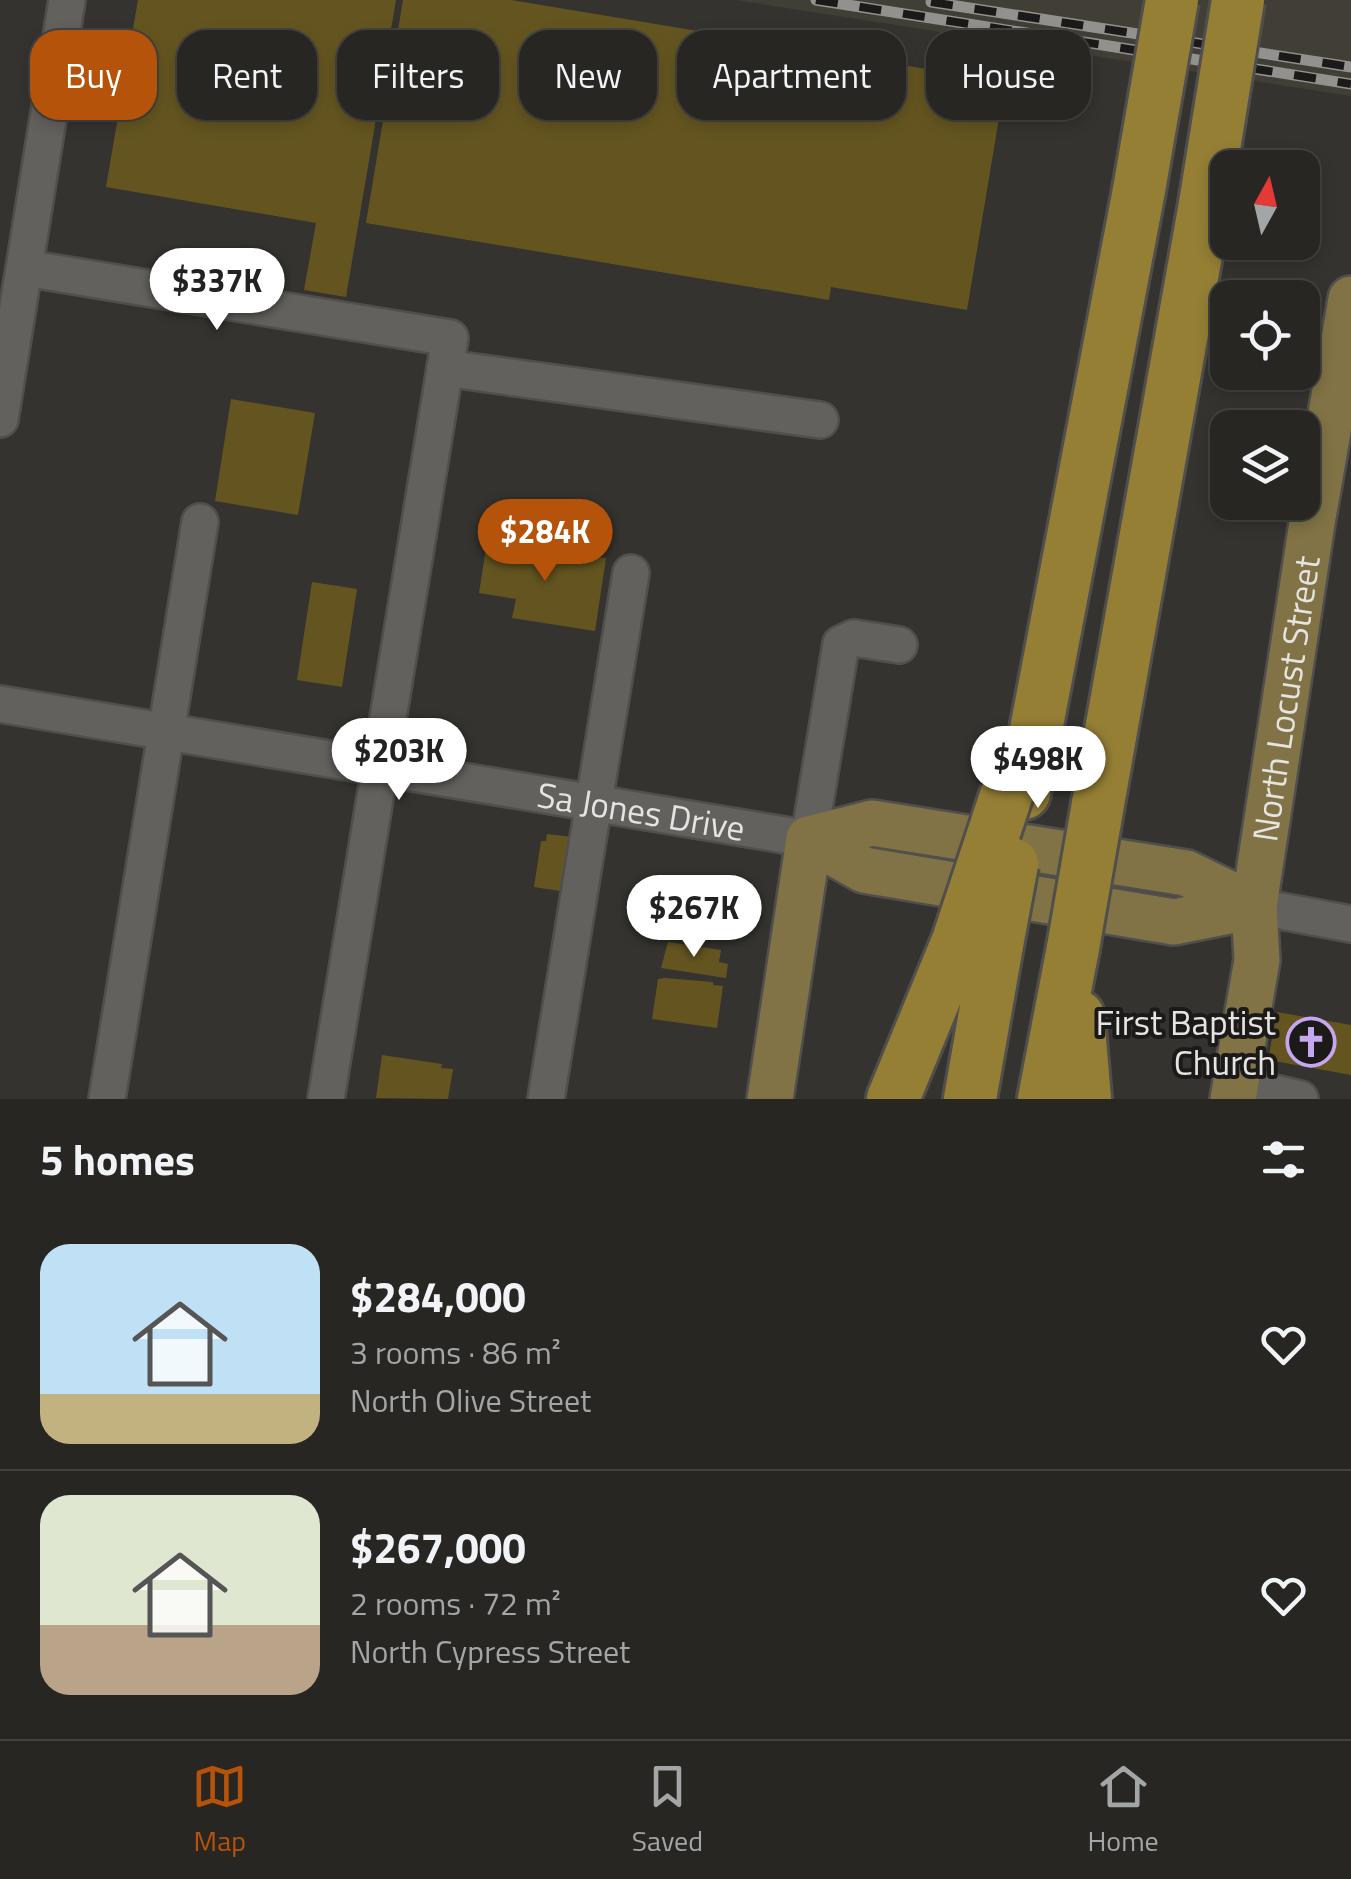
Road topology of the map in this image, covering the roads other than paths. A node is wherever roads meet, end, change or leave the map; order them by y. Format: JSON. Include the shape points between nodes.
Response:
{"nodes":[{"id":1,"x":67,"y":0,"type":"edge"},
{"id":2,"x":1172,"y":0,"type":"edge"},
{"id":3,"x":1238,"y":0,"type":"edge"},
{"id":4,"x":25,"y":268,"type":"junction"},
{"id":5,"x":1351,"y":299,"type":"edge"},
{"id":6,"x":446,"y":361,"type":"junction"},
{"id":7,"x":0,"y":420,"type":"edge"},
{"id":8,"x":820,"y":420,"type":"dead end"},
{"id":9,"x":200,"y":522,"type":"dead end"},
{"id":10,"x":631,"y":573,"type":"dead end"},
{"id":11,"x":898,"y":645,"type":"dead end"},
{"id":12,"x":0,"y":704,"type":"edge"},
{"id":13,"x":166,"y":732,"type":"junction"},
{"id":14,"x":381,"y":767,"type":"junction"},
{"id":15,"x":594,"y":803,"type":"junction"},
{"id":16,"x":809,"y":838,"type":"junction"},
{"id":17,"x":1254,"y":906,"type":"junction"},
{"id":18,"x":1351,"y":924,"type":"edge"},
{"id":19,"x":978,"y":943,"type":"junction"},
{"id":20,"x":1073,"y":948,"type":"junction"},
{"id":21,"x":1234,"y":1092,"type":"edge"},
{"id":22,"x":107,"y":1099,"type":"edge"},
{"id":23,"x":326,"y":1099,"type":"edge"},
{"id":24,"x":546,"y":1099,"type":"edge"},
{"id":25,"x":770,"y":1099,"type":"edge"},
{"id":26,"x":893,"y":1099,"type":"edge"},
{"id":27,"x":970,"y":1099,"type":"edge"},
{"id":28,"x":1044,"y":1099,"type":"edge"},
{"id":29,"x":1085,"y":1099,"type":"edge"},
{"id":30,"x":1300,"y":1099,"type":"edge"}],
"edges":[{"from":1,"to":4,"type":"street"},
{"from":2,"to":19,"type":"highway","bridge":true,"via":[[1042,705]]},
{"from":3,"to":20,"type":"highway","bridge":true},
{"from":4,"to":6,"type":"street","via":[[450,338]]},
{"from":4,"to":7,"type":"street"},
{"from":5,"to":17,"type":"main road","name":"North Locust Street"},
{"from":6,"to":8,"type":"street"},
{"from":6,"to":14,"type":"street"},
{"from":9,"to":13,"type":"street"},
{"from":10,"to":15,"type":"street"},
{"from":11,"to":16,"type":"street","via":[[854,638],[841,644]]},
{"from":12,"to":13,"type":"street","name":"Sa Jones Drive"},
{"from":13,"to":14,"type":"street","name":"Sa Jones Drive"},
{"from":13,"to":22,"type":"street"},
{"from":14,"to":15,"type":"street","name":"Sa Jones Drive"},
{"from":14,"to":23,"type":"street"},
{"from":15,"to":16,"type":"street","name":"Sa Jones Drive"},
{"from":15,"to":24,"type":"street"},
{"from":16,"to":17,"type":"main road","name":"Sa Jones Drive","via":[[864,870],[1174,922]]},
{"from":16,"to":25,"type":"main road"},
{"from":17,"to":18,"type":"street","name":"Sa Jones Drive"},
{"from":17,"to":21,"type":"main road","name":"North Locust Street","via":[[1257,960]]},
{"from":19,"to":26,"type":"highway"},
{"from":19,"to":27,"type":"highway"},
{"from":20,"to":28,"type":"highway"},
{"from":20,"to":29,"type":"highway"},
{"from":21,"to":30,"type":"street"}]}
